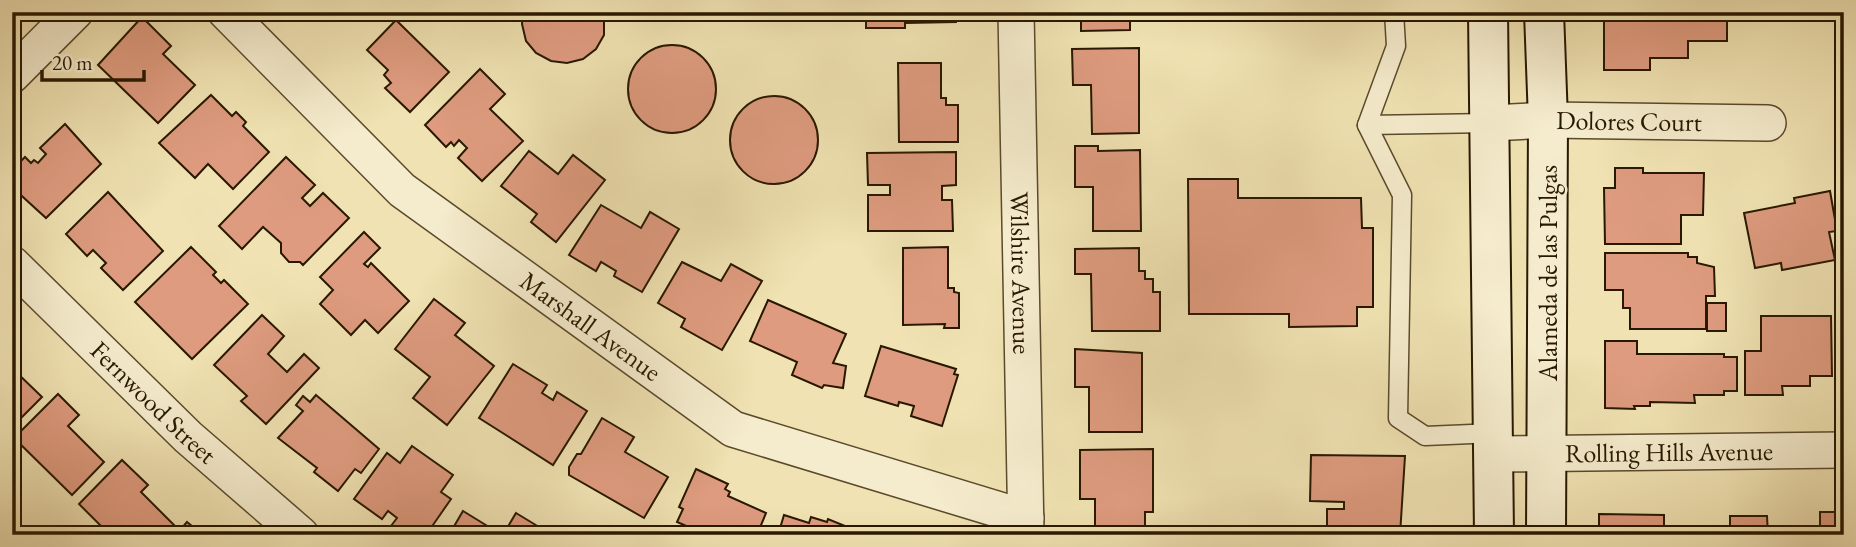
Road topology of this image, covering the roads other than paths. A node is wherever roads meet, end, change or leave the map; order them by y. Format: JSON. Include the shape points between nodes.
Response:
{"nodes":[{"id":1,"x":75,"y":12,"type":"edge"},
{"id":2,"x":226,"y":12,"type":"edge"},
{"id":3,"x":1016,"y":12,"type":"edge"},
{"id":4,"x":1394,"y":12,"type":"edge"},
{"id":5,"x":1488,"y":12,"type":"edge"},
{"id":6,"x":1544,"y":12,"type":"edge"},
{"id":7,"x":12,"y":75,"type":"edge"},
{"id":8,"x":1548,"y":120,"type":"junction"},
{"id":9,"x":1491,"y":123,"type":"junction"},
{"id":10,"x":1768,"y":123,"type":"dead end"},
{"id":11,"x":1367,"y":125,"type":"junction"},
{"id":12,"x":12,"y":264,"type":"edge"},
{"id":13,"x":1494,"y":444,"type":"junction"},
{"id":14,"x":1844,"y":450,"type":"edge"},
{"id":15,"x":1548,"y":453,"type":"junction"},
{"id":16,"x":1026,"y":527,"type":"edge"},
{"id":17,"x":301,"y":535,"type":"edge"},
{"id":18,"x":1494,"y":535,"type":"edge"},
{"id":19,"x":1546,"y":535,"type":"edge"}],
"edges":[{"from":1,"to":7,"type":"street"},
{"from":2,"to":16,"type":"street","name":"Marshall Avenue","via":[[402,190],[733,429]]},
{"from":3,"to":16,"type":"street","name":"Wilshire Avenue"},
{"from":4,"to":11,"type":"lane","via":[[1396,46]]},
{"from":5,"to":9,"type":"main road","name":"Alameda de las Pulgas"},
{"from":6,"to":8,"type":"main road","name":"Alameda de las Pulgas"},
{"from":8,"to":9,"type":"street","name":"Dolores Court"},
{"from":8,"to":10,"type":"street","name":"Dolores Court"},
{"from":8,"to":15,"type":"main road","name":"Alameda de las Pulgas"},
{"from":9,"to":11,"type":"lane"},
{"from":9,"to":13,"type":"main road","name":"Alameda de las Pulgas"},
{"from":11,"to":13,"type":"lane","via":[[1402,195],[1398,418],[1425,436]]},
{"from":12,"to":17,"type":"street","name":"Fernwood Street","via":[[188,437]]},
{"from":13,"to":15,"type":"street","name":"Rolling Hills Avenue"},
{"from":13,"to":18,"type":"main road","name":"Alameda de las Pulgas"},
{"from":14,"to":15,"type":"street","name":"Rolling Hills Avenue"},
{"from":15,"to":19,"type":"main road","name":"Alameda de las Pulgas"}]}
